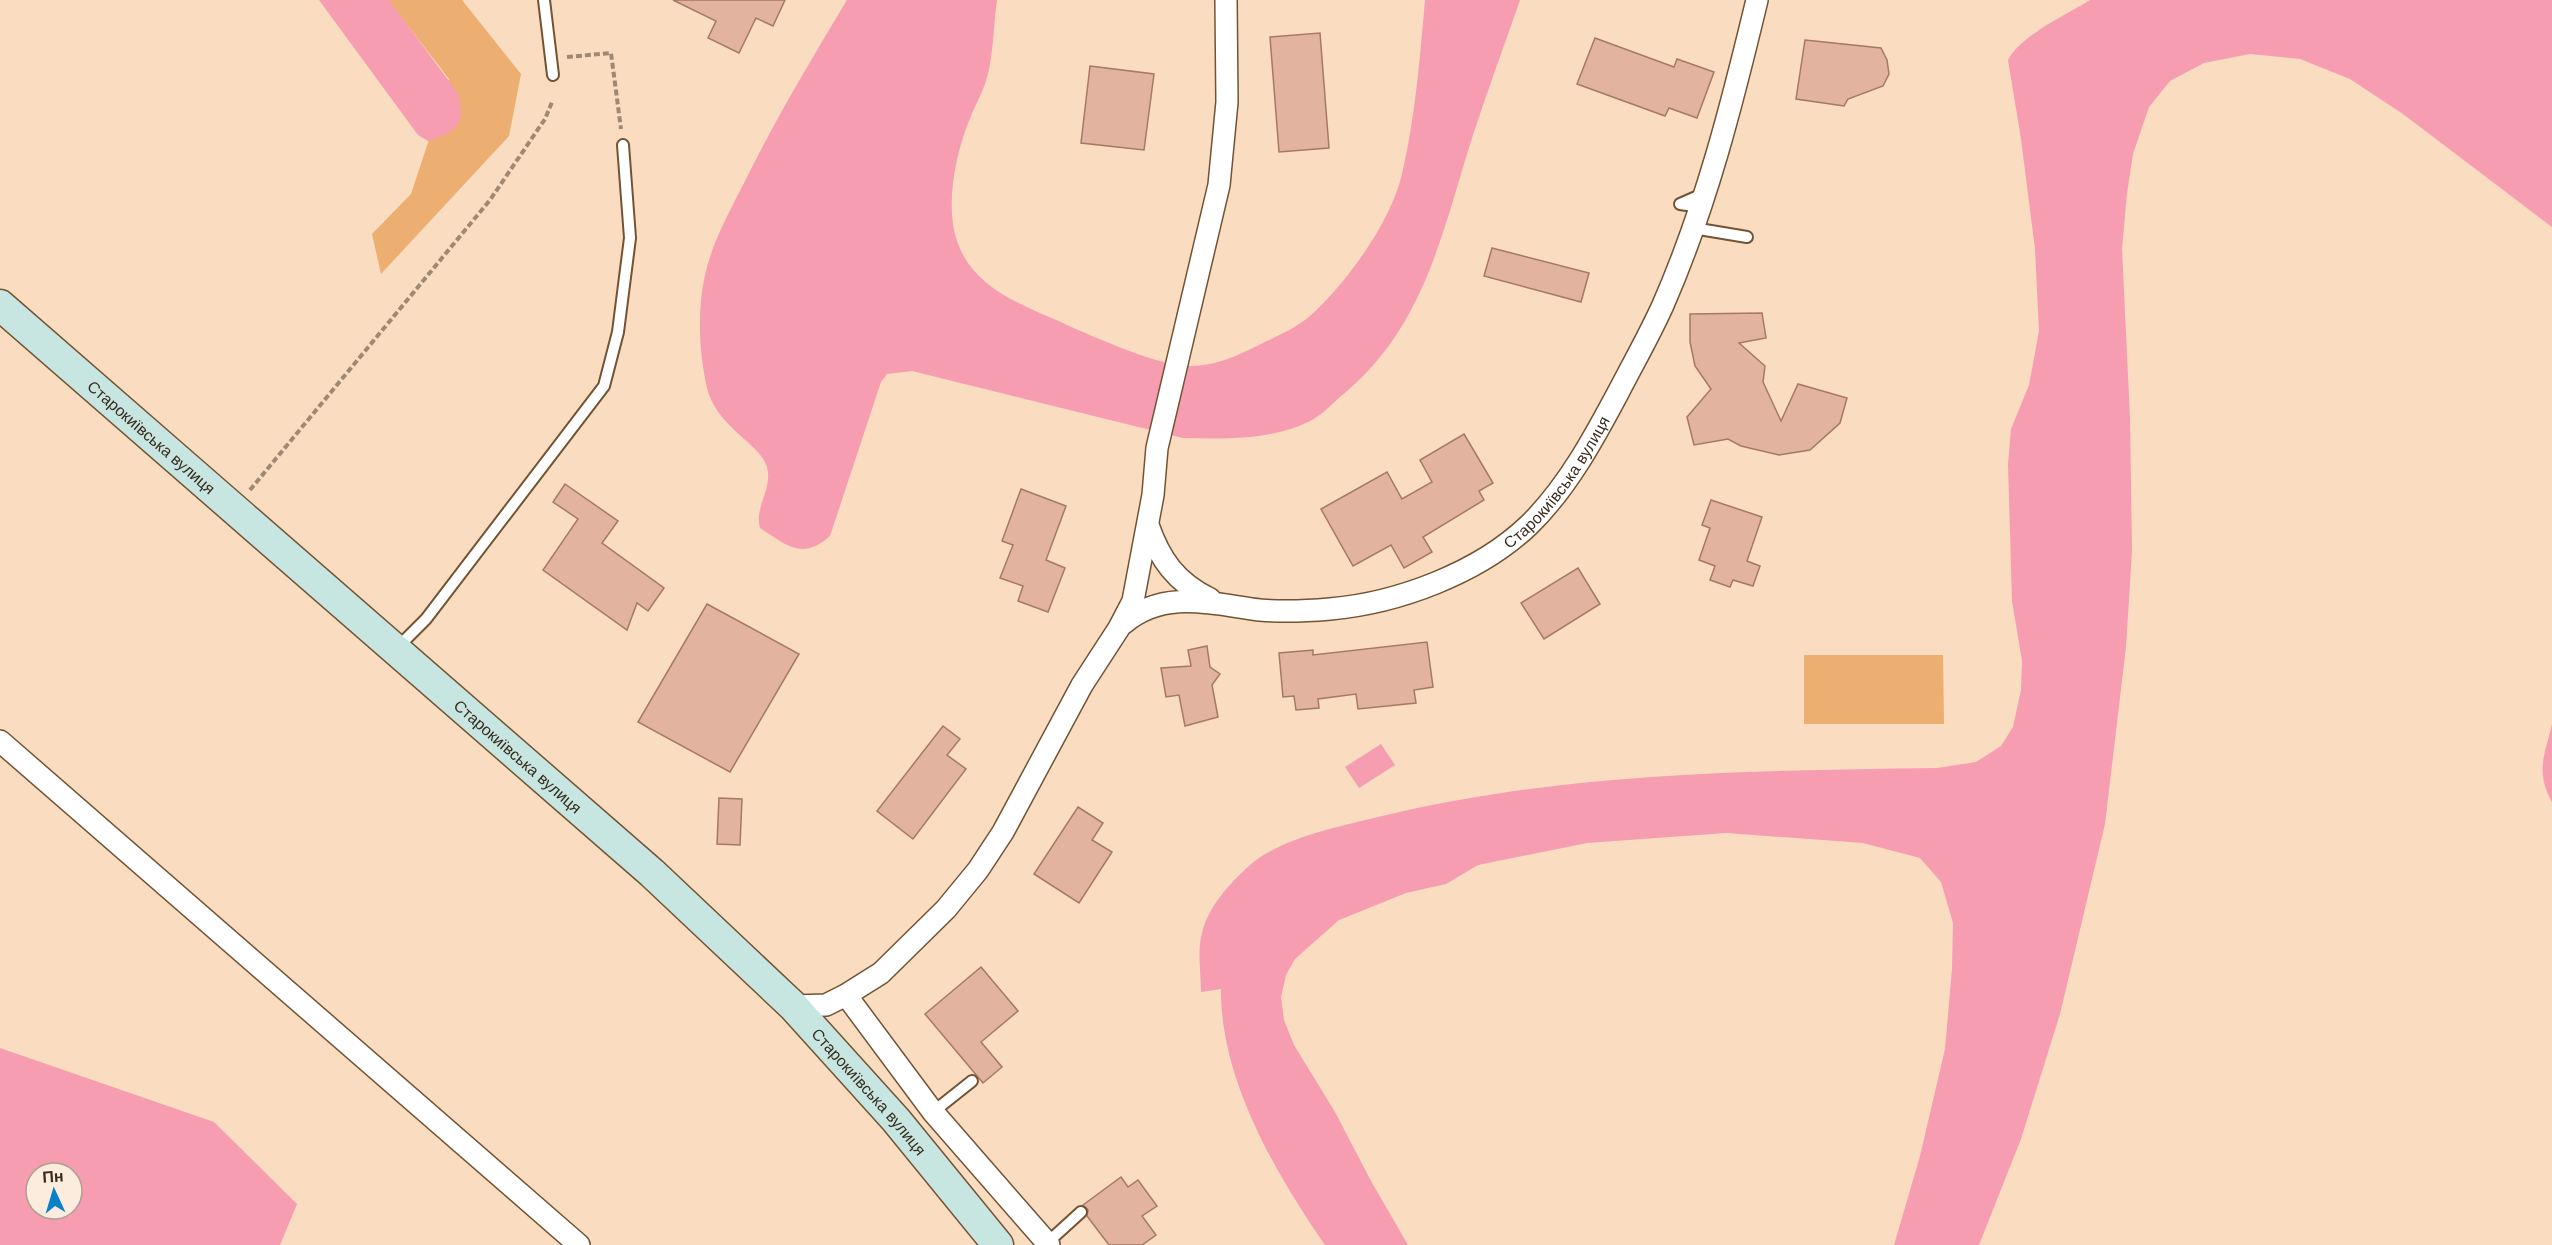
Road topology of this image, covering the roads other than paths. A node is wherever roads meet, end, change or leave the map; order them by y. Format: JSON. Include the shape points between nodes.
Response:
{"nodes":[{"id":1,"x":544,"y":0,"type":"edge"},
{"id":2,"x":1226,"y":0,"type":"edge"},
{"id":3,"x":1757,"y":0,"type":"edge"},
{"id":4,"x":553,"y":75,"type":"dead end"},
{"id":5,"x":623,"y":145,"type":"road end"},
{"id":6,"x":1693,"y":228,"type":"junction"},
{"id":7,"x":1747,"y":237,"type":"dead end"},
{"id":8,"x":4,"y":317,"type":"edge"},
{"id":9,"x":1148,"y":524,"type":"junction"},
{"id":10,"x":1214,"y":602,"type":"junction"},
{"id":11,"x":396,"y":650,"type":"junction"},
{"id":12,"x":1096,"y":659,"type":"junction"},
{"id":13,"x":0,"y":741,"type":"edge"},
{"id":14,"x":846,"y":995,"type":"junction"},
{"id":15,"x":794,"y":1006,"type":"junction"},
{"id":16,"x":972,"y":1081,"type":"dead end"},
{"id":17,"x":933,"y":1112,"type":"junction"},
{"id":18,"x":1081,"y":1212,"type":"dead end"},
{"id":19,"x":1048,"y":1244,"type":"edge"},
{"id":20,"x":579,"y":1245,"type":"edge"},
{"id":21,"x":998,"y":1245,"type":"edge"}],
"edges":[{"from":1,"to":4,"type":"lane"},
{"from":2,"to":9,"type":"street","via":[[1225,140],[1219,185],[1157,448]]},
{"from":3,"to":6,"type":"street","name":"Старокиївська вулиця","via":[[1734,94]]},
{"from":5,"to":11,"type":"lane","via":[[630,238],[618,332],[604,386],[426,619]]},
{"from":6,"to":7,"type":"lane"},
{"from":6,"to":10,"type":"street","name":"Старокиївська вулиця","via":[[1662,307],[1584,453],[1550,502],[1506,544],[1441,579],[1368,602],[1297,611]]},
{"from":8,"to":11,"type":"street","name":"Старокиївська вулиця"},
{"from":9,"to":10,"type":"street","via":[[1170,572]]},
{"from":9,"to":12,"type":"street","via":[[1133,601]]},
{"from":10,"to":12,"type":"street","name":"Старокиївська вулиця","via":[[1174,601],[1142,610],[1118,628]]},
{"from":11,"to":15,"type":"street","name":"Старокиївська вулиця","via":[[652,873]]},
{"from":12,"to":14,"type":"street","via":[[1020,802],[978,870],[946,909],[880,974]]},
{"from":13,"to":20,"type":"street"},
{"from":14,"to":15,"type":"street","via":[[826,1005]]},
{"from":14,"to":17,"type":"street"},
{"from":15,"to":21,"type":"street","name":"Старокиївська вулиця","via":[[896,1120]]},
{"from":16,"to":17,"type":"lane"},
{"from":17,"to":19,"type":"street"},
{"from":18,"to":19,"type":"lane"}]}
